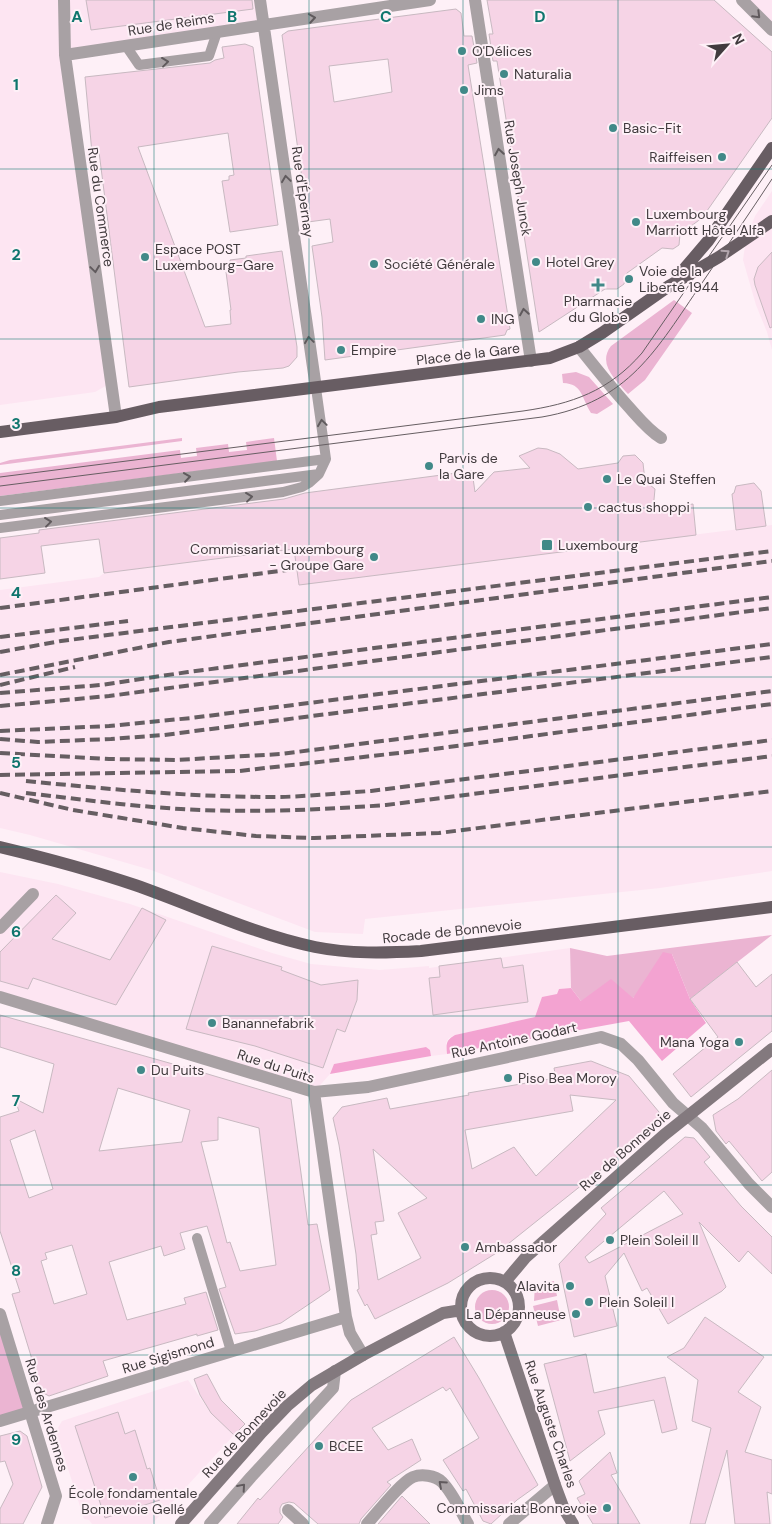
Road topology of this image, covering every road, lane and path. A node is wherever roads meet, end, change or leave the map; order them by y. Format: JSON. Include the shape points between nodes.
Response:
{"nodes":[{"id":1,"x":64,"y":0,"type":"edge"},
{"id":2,"x":260,"y":0,"type":"edge"},
{"id":3,"x":430,"y":0,"type":"edge"},
{"id":4,"x":475,"y":0,"type":"edge"},
{"id":5,"x":742,"y":0,"type":"edge"},
{"id":6,"x":264,"y":25,"type":"junction"},
{"id":7,"x":772,"y":30,"type":"edge"},
{"id":8,"x":217,"y":32,"type":"junction"},
{"id":9,"x":126,"y":46,"type":"junction"},
{"id":10,"x":65,"y":56,"type":"junction"},
{"id":11,"x":772,"y":148,"type":"edge"},
{"id":12,"x":772,"y":221,"type":"edge"},
{"id":13,"x":669,"y":286,"type":"junction"},
{"id":14,"x":579,"y":347,"type":"junction"},
{"id":15,"x":531,"y":360,"type":"junction"},
{"id":16,"x":316,"y":388,"type":"junction"},
{"id":17,"x":116,"y":417,"type":"junction"},
{"id":18,"x":0,"y":432,"type":"edge"},
{"id":19,"x":661,"y":438,"type":"dead end"},
{"id":20,"x":326,"y":459,"type":"junction"},
{"id":21,"x":319,"y":474,"type":"junction"},
{"id":22,"x":162,"y":481,"type":"junction"},
{"id":23,"x":125,"y":486,"type":"junction"},
{"id":24,"x":146,"y":496,"type":"junction"},
{"id":25,"x":0,"y":501,"type":"edge"},
{"id":26,"x":166,"y":508,"type":"junction"},
{"id":27,"x":130,"y":512,"type":"junction"},
{"id":28,"x":0,"y":515,"type":"edge"},
{"id":29,"x":0,"y":528,"type":"edge"},
{"id":30,"x":0,"y":847,"type":"edge"},
{"id":31,"x":33,"y":894,"type":"dead end"},
{"id":32,"x":772,"y":907,"type":"edge"},
{"id":33,"x":0,"y":928,"type":"edge"},
{"id":34,"x":0,"y":996,"type":"edge"},
{"id":35,"x":772,"y":1049,"type":"edge"},
{"id":36,"x":314,"y":1092,"type":"junction"},
{"id":37,"x":688,"y":1116,"type":"junction"},
{"id":38,"x":772,"y":1207,"type":"edge"},
{"id":39,"x":197,"y":1238,"type":"dead end"},
{"id":40,"x":506,"y":1282,"type":"junction"},
{"id":41,"x":462,"y":1310,"type":"junction"},
{"id":42,"x":0,"y":1314,"type":"edge"},
{"id":43,"x":346,"y":1317,"type":"junction"},
{"id":44,"x":504,"y":1332,"type":"junction"},
{"id":45,"x":231,"y":1351,"type":"junction"},
{"id":46,"x":363,"y":1355,"type":"junction"},
{"id":47,"x":335,"y":1371,"type":"junction"},
{"id":48,"x":30,"y":1412,"type":"junction"},
{"id":49,"x":0,"y":1421,"type":"edge"},
{"id":50,"x":555,"y":1485,"type":"junction"},
{"id":51,"x":288,"y":1510,"type":"dead end"},
{"id":52,"x":47,"y":1524,"type":"edge"},
{"id":53,"x":181,"y":1524,"type":"edge"},
{"id":54,"x":210,"y":1524,"type":"edge"},
{"id":55,"x":303,"y":1524,"type":"edge"},
{"id":56,"x":367,"y":1524,"type":"edge"},
{"id":57,"x":468,"y":1524,"type":"edge"},
{"id":58,"x":509,"y":1524,"type":"edge"},
{"id":59,"x":573,"y":1524,"type":"edge"}],
"edges":[{"from":1,"to":10,"type":"street","name":"Rue du Commerce"},
{"from":2,"to":6,"type":"street","name":"Rue d'Épernay"},
{"from":6,"to":3,"type":"street","name":"Rue de Reims","one_way":true},
{"from":15,"to":4,"type":"street","name":"Rue Joseph Junck","one_way":true},
{"from":5,"to":7,"type":"street","one_way":true},
{"from":6,"to":8,"type":"street","name":"Rue de Reims"},
{"from":16,"to":6,"type":"street","name":"Rue d'Épernay","one_way":true},
{"from":8,"to":9,"type":"street","name":"Rue de Reims"},
{"from":9,"to":8,"type":"lane","one_way":true,"via":[[139,65],[209,56]]},
{"from":9,"to":10,"type":"street","name":"Rue de Reims"},
{"from":10,"to":17,"type":"street","name":"Rue du Commerce","one_way":true},
{"from":11,"to":13,"type":"main road","via":[[708,241]]},
{"from":13,"to":12,"type":"main road","one_way":true},
{"from":13,"to":14,"type":"main road","name":"Place de la Gare"},
{"from":14,"to":15,"type":"main road","name":"Place de la Gare","via":[[550,358]]},
{"from":14,"to":19,"type":"street","via":[[642,423]]},
{"from":15,"to":16,"type":"main road","name":"Place de la Gare"},
{"from":16,"to":17,"type":"main road","name":"Place de la Gare","via":[[159,407]]},
{"from":20,"to":16,"type":"lane","one_way":true},
{"from":17,"to":18,"type":"main road","name":"Place de la Gare"},
{"from":20,"to":21,"type":"lane"},
{"from":22,"to":20,"type":"lane","one_way":true},
{"from":21,"to":24,"type":"lane"},
{"from":26,"to":21,"type":"lane","one_way":true,"via":[[291,491],[309,484]]},
{"from":22,"to":23,"type":"lane"},
{"from":22,"to":24,"type":"lane"},
{"from":23,"to":24,"type":"lane"},
{"from":23,"to":25,"type":"lane"},
{"from":24,"to":26,"type":"lane"},
{"from":24,"to":27,"type":"lane"},
{"from":24,"to":28,"type":"lane"},
{"from":26,"to":27,"type":"lane"},
{"from":29,"to":27,"type":"lane","one_way":true},
{"from":30,"to":32,"type":"main road","name":"Rocade de Bonnevoie","via":[[118,880],[278,937],[346,952],[421,952]]},
{"from":31,"to":33,"type":"street"},
{"from":34,"to":36,"type":"street","name":"Rue du Puits"},
{"from":35,"to":37,"type":"main road","name":"Rue de Bonnevoie"},
{"from":36,"to":37,"type":"street","name":"Rue Antoine Godart","via":[[368,1087],[601,1037],[621,1044]]},
{"from":36,"to":43,"type":"street","name":"Rue du Puits"},
{"from":37,"to":38,"type":"street","name":"Rue Antoine Godart"},
{"from":37,"to":40,"type":"main road","name":"Rue de Bonnevoie","via":[[526,1257]]},
{"from":39,"to":45,"type":"lane"},
{"from":40,"to":41,"type":"main road","via":[[480,1279],[470,1286],[463,1298]]},
{"from":40,"to":44,"type":"main road","via":[[516,1293],[519,1308],[515,1322]]},
{"from":41,"to":44,"type":"main road","via":[[472,1330],[494,1336]]},
{"from":41,"to":46,"type":"main road","name":"Rue de Bonnevoie","via":[[443,1314]]},
{"from":42,"to":48,"type":"street","name":"Rue des Ardennes"},
{"from":43,"to":45,"type":"street","name":"Rue Sigismond"},
{"from":43,"to":46,"type":"street","name":"Rue du Puits","via":[[350,1333]]},
{"from":44,"to":50,"type":"main road","name":"Rue Auguste Charles"},
{"from":45,"to":48,"type":"street","name":"Rue Sigismond"},
{"from":46,"to":47,"type":"main road","name":"Rue de Bonnevoie"},
{"from":47,"to":53,"type":"main road","name":"Rue de Bonnevoie","via":[[287,1406]]},
{"from":54,"to":47,"type":"street","one_way":true,"via":[[333,1388]]},
{"from":48,"to":49,"type":"street","name":"Rue Sigismond"},
{"from":48,"to":52,"type":"street","name":"Rue des Ardennes","via":[[56,1496]]},
{"from":50,"to":58,"type":"street"},
{"from":50,"to":59,"type":"main road","name":"Rue Auguste Charles"},
{"from":51,"to":55,"type":"street"},
{"from":57,"to":56,"type":"street","one_way":true,"via":[[450,1491],[440,1480],[426,1475],[412,1477]]}]}
